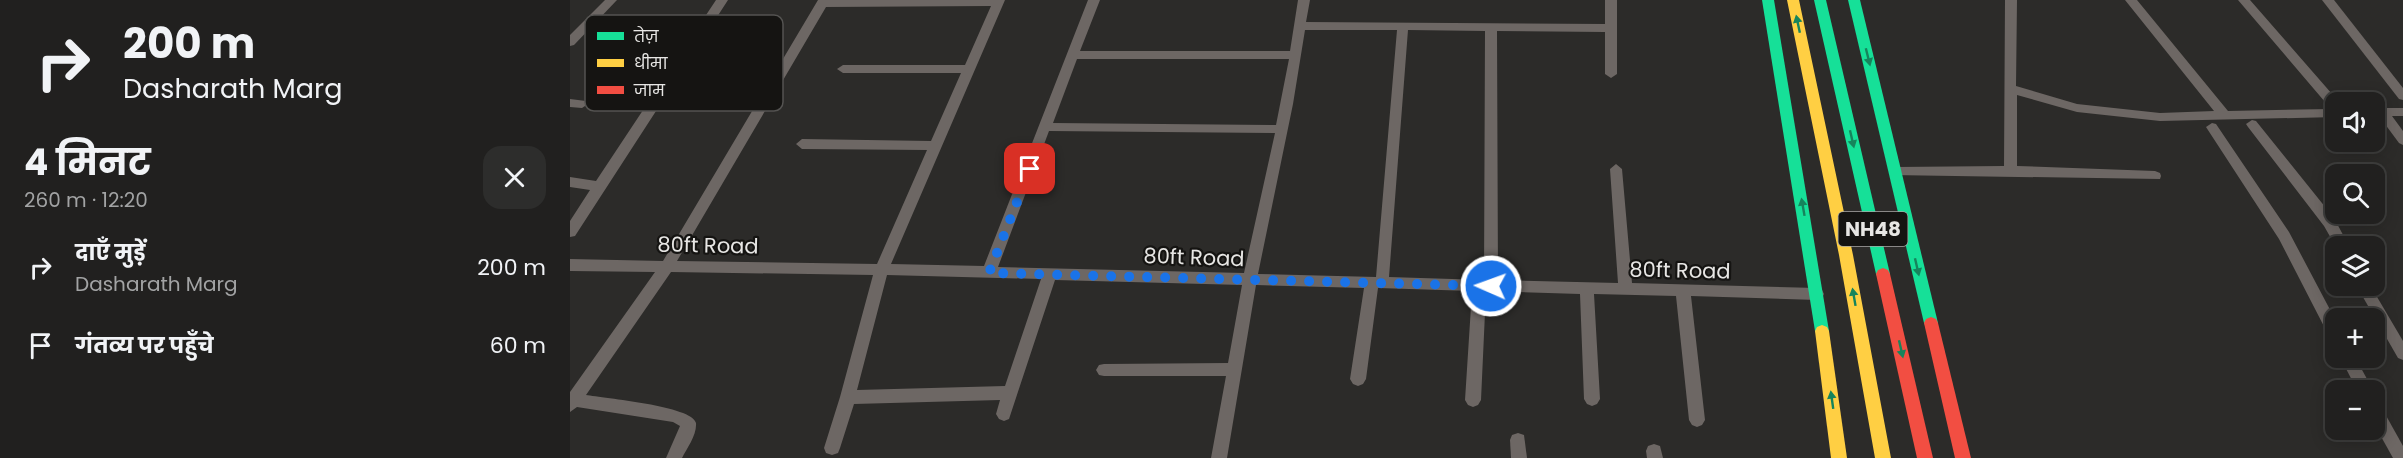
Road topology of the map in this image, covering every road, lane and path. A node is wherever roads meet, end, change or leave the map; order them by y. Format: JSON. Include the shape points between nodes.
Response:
{"nodes":[{"id":1,"x":611,"y":0,"type":"edge"},
{"id":2,"x":722,"y":0,"type":"edge"},
{"id":3,"x":1094,"y":0,"type":"edge"},
{"id":4,"x":1304,"y":0,"type":"edge"},
{"id":5,"x":1611,"y":0,"type":"edge"},
{"id":6,"x":1768,"y":0,"type":"edge"},
{"id":7,"x":1792,"y":0,"type":"edge"},
{"id":8,"x":1820,"y":0,"type":"edge"},
{"id":9,"x":1854,"y":0,"type":"edge"},
{"id":10,"x":2011,"y":0,"type":"edge"},
{"id":11,"x":2131,"y":0,"type":"edge"},
{"id":12,"x":2244,"y":0,"type":"edge"},
{"id":13,"x":2328,"y":0,"type":"edge"},
{"id":14,"x":998,"y":1,"type":"edge"},
{"id":15,"x":823,"y":2,"type":"edge"},
{"id":16,"x":596,"y":15,"type":"edge"},
{"id":17,"x":712,"y":15,"type":"edge"},
{"id":18,"x":1301,"y":26,"type":"junction"},
{"id":19,"x":1403,"y":26,"type":"junction"},
{"id":20,"x":1491,"y":26,"type":"junction"},
{"id":21,"x":1611,"y":26,"type":"junction"},
{"id":22,"x":585,"y":27,"type":"edge"},
{"id":23,"x":570,"y":42,"type":"edge"},
{"id":24,"x":1074,"y":55,"type":"junction"},
{"id":25,"x":1296,"y":55,"type":"junction"},
{"id":26,"x":843,"y":69,"type":"dead end"},
{"id":27,"x":968,"y":69,"type":"junction"},
{"id":28,"x":783,"y":70,"type":"edge"},
{"id":29,"x":1611,"y":74,"type":"dead end"},
{"id":30,"x":2011,"y":89,"type":"junction"},
{"id":31,"x":2325,"y":92,"type":"edge"},
{"id":32,"x":2403,"y":96,"type":"edge"},
{"id":33,"x":650,"y":111,"type":"edge"},
{"id":34,"x":759,"y":111,"type":"edge"},
{"id":35,"x":2385,"y":112,"type":"edge"},
{"id":36,"x":2403,"y":112,"type":"edge"},
{"id":37,"x":2325,"y":113,"type":"edge"},
{"id":38,"x":2224,"y":115,"type":"junction"},
{"id":39,"x":2385,"y":120,"type":"edge"},
{"id":40,"x":2252,"y":124,"type":"dead end"},
{"id":41,"x":1046,"y":127,"type":"junction"},
{"id":42,"x":2212,"y":127,"type":"dead end"},
{"id":43,"x":1282,"y":129,"type":"junction"},
{"id":44,"x":2403,"y":140,"type":"edge"},
{"id":45,"x":802,"y":144,"type":"dead end"},
{"id":46,"x":934,"y":146,"type":"junction"},
{"id":47,"x":1616,"y":169,"type":"dead end"},
{"id":48,"x":2010,"y":171,"type":"junction"},
{"id":49,"x":1896,"y":172,"type":"junction"},
{"id":50,"x":2155,"y":176,"type":"dead end"},
{"id":51,"x":570,"y":182,"type":"edge"},
{"id":52,"x":601,"y":187,"type":"junction"},
{"id":53,"x":570,"y":232,"type":"edge"},
{"id":54,"x":2337,"y":236,"type":"edge"},
{"id":55,"x":570,"y":264,"type":"edge"},
{"id":56,"x":667,"y":266,"type":"junction"},
{"id":57,"x":881,"y":270,"type":"junction"},
{"id":58,"x":989,"y":273,"type":"junction"},
{"id":59,"x":1050,"y":274,"type":"junction"},
{"id":60,"x":1250,"y":279,"type":"junction"},
{"id":61,"x":1377,"y":283,"type":"junction"},
{"id":62,"x":1485,"y":286,"type":"junction"},
{"id":63,"x":1587,"y":288,"type":"junction"},
{"id":64,"x":1626,"y":290,"type":"junction"},
{"id":65,"x":1683,"y":291,"type":"junction"},
{"id":66,"x":1817,"y":294,"type":"junction"},
{"id":67,"x":2369,"y":296,"type":"edge"},
{"id":68,"x":2325,"y":315,"type":"edge"},
{"id":69,"x":2403,"y":354,"type":"edge"},
{"id":70,"x":1234,"y":369,"type":"junction"},
{"id":71,"x":1104,"y":370,"type":"dead end"},
{"id":72,"x":1358,"y":379,"type":"dead end"},
{"id":73,"x":1010,"y":393,"type":"junction"},
{"id":74,"x":848,"y":397,"type":"junction"},
{"id":75,"x":1592,"y":399,"type":"dead end"},
{"id":76,"x":1473,"y":400,"type":"dead end"},
{"id":77,"x":572,"y":402,"type":"edge"},
{"id":78,"x":1004,"y":414,"type":"dead end"},
{"id":79,"x":1697,"y":420,"type":"dead end"},
{"id":80,"x":2385,"y":428,"type":"edge"},
{"id":81,"x":1518,"y":441,"type":"dead end"},
{"id":82,"x":832,"y":448,"type":"dead end"},
{"id":83,"x":674,"y":458,"type":"edge"},
{"id":84,"x":1219,"y":458,"type":"edge"},
{"id":85,"x":1520,"y":458,"type":"edge"},
{"id":86,"x":1839,"y":458,"type":"edge"},
{"id":87,"x":1883,"y":458,"type":"edge"},
{"id":88,"x":1925,"y":458,"type":"edge"},
{"id":89,"x":1963,"y":458,"type":"edge"},
{"id":90,"x":2401,"y":458,"type":"edge"}],
"edges":[{"from":1,"to":16,"type":"street"},
{"from":2,"to":17,"type":"street"},
{"from":3,"to":24,"type":"street"},
{"from":4,"to":18,"type":"street"},
{"from":5,"to":21,"type":"street"},
{"from":66,"to":6,"type":"main road","one_way":true},
{"from":87,"to":7,"type":"main road","number":"NH48","one_way":true,"via":[[1846,255]]},
{"from":8,"to":88,"type":"main road","number":"NH48","one_way":true},
{"from":9,"to":49,"type":"main road","one_way":true},
{"from":10,"to":30,"type":"street"},
{"from":11,"to":38,"type":"street"},
{"from":12,"to":31,"type":"street"},
{"from":13,"to":32,"type":"street"},
{"from":14,"to":15,"type":"street"},
{"from":14,"to":27,"type":"street"},
{"from":15,"to":28,"type":"street"},
{"from":18,"to":19,"type":"street"},
{"from":18,"to":25,"type":"street"},
{"from":19,"to":20,"type":"street"},
{"from":19,"to":61,"type":"street"},
{"from":20,"to":21,"type":"street"},
{"from":20,"to":62,"type":"street"},
{"from":21,"to":29,"type":"street"},
{"from":22,"to":23,"type":"street"},
{"from":24,"to":25,"type":"street"},
{"from":24,"to":41,"type":"street"},
{"from":25,"to":43,"type":"street"},
{"from":26,"to":27,"type":"street"},
{"from":27,"to":46,"type":"street"},
{"from":30,"to":38,"type":"street","via":[[2077,108],[2160,117]]},
{"from":30,"to":48,"type":"street"},
{"from":33,"to":52,"type":"street"},
{"from":34,"to":56,"type":"street"},
{"from":35,"to":36,"type":"street"},
{"from":37,"to":38,"type":"street"},
{"from":39,"to":44,"type":"street"},
{"from":40,"to":54,"type":"street"},
{"from":41,"to":43,"type":"street"},
{"from":41,"to":58,"type":"street"},
{"from":42,"to":68,"type":"street","via":[[2284,236]]},
{"from":43,"to":60,"type":"street"},
{"from":45,"to":46,"type":"street"},
{"from":46,"to":57,"type":"street"},
{"from":47,"to":64,"type":"street"},
{"from":48,"to":49,"type":"street"},
{"from":48,"to":50,"type":"street"},
{"from":49,"to":89,"type":"main road","one_way":true},
{"from":51,"to":52,"type":"street"},
{"from":52,"to":53,"type":"street"},
{"from":55,"to":56,"type":"street","name":"80ft Road"},
{"from":56,"to":57,"type":"street","name":"80ft Road"},
{"from":56,"to":77,"type":"street"},
{"from":57,"to":58,"type":"street","name":"80ft Road"},
{"from":57,"to":74,"type":"street"},
{"from":58,"to":59,"type":"street","name":"80ft Road"},
{"from":59,"to":60,"type":"street","name":"80ft Road"},
{"from":59,"to":73,"type":"street"},
{"from":60,"to":61,"type":"street","name":"80ft Road"},
{"from":60,"to":70,"type":"street"},
{"from":61,"to":62,"type":"street","name":"80ft Road"},
{"from":61,"to":72,"type":"street"},
{"from":62,"to":63,"type":"street","name":"80ft Road"},
{"from":62,"to":76,"type":"street"},
{"from":63,"to":64,"type":"street","name":"80ft Road"},
{"from":63,"to":75,"type":"street"},
{"from":64,"to":65,"type":"street","name":"80ft Road"},
{"from":65,"to":66,"type":"street","name":"80ft Road"},
{"from":65,"to":79,"type":"street"},
{"from":86,"to":66,"type":"main road","one_way":true},
{"from":67,"to":69,"type":"street"},
{"from":70,"to":71,"type":"street"},
{"from":70,"to":84,"type":"street"},
{"from":73,"to":74,"type":"street"},
{"from":73,"to":78,"type":"street"},
{"from":74,"to":82,"type":"street"},
{"from":77,"to":83,"type":"street","via":[[676,416],[688,423]]},
{"from":80,"to":90,"type":"street"},
{"from":81,"to":85,"type":"street"}]}
